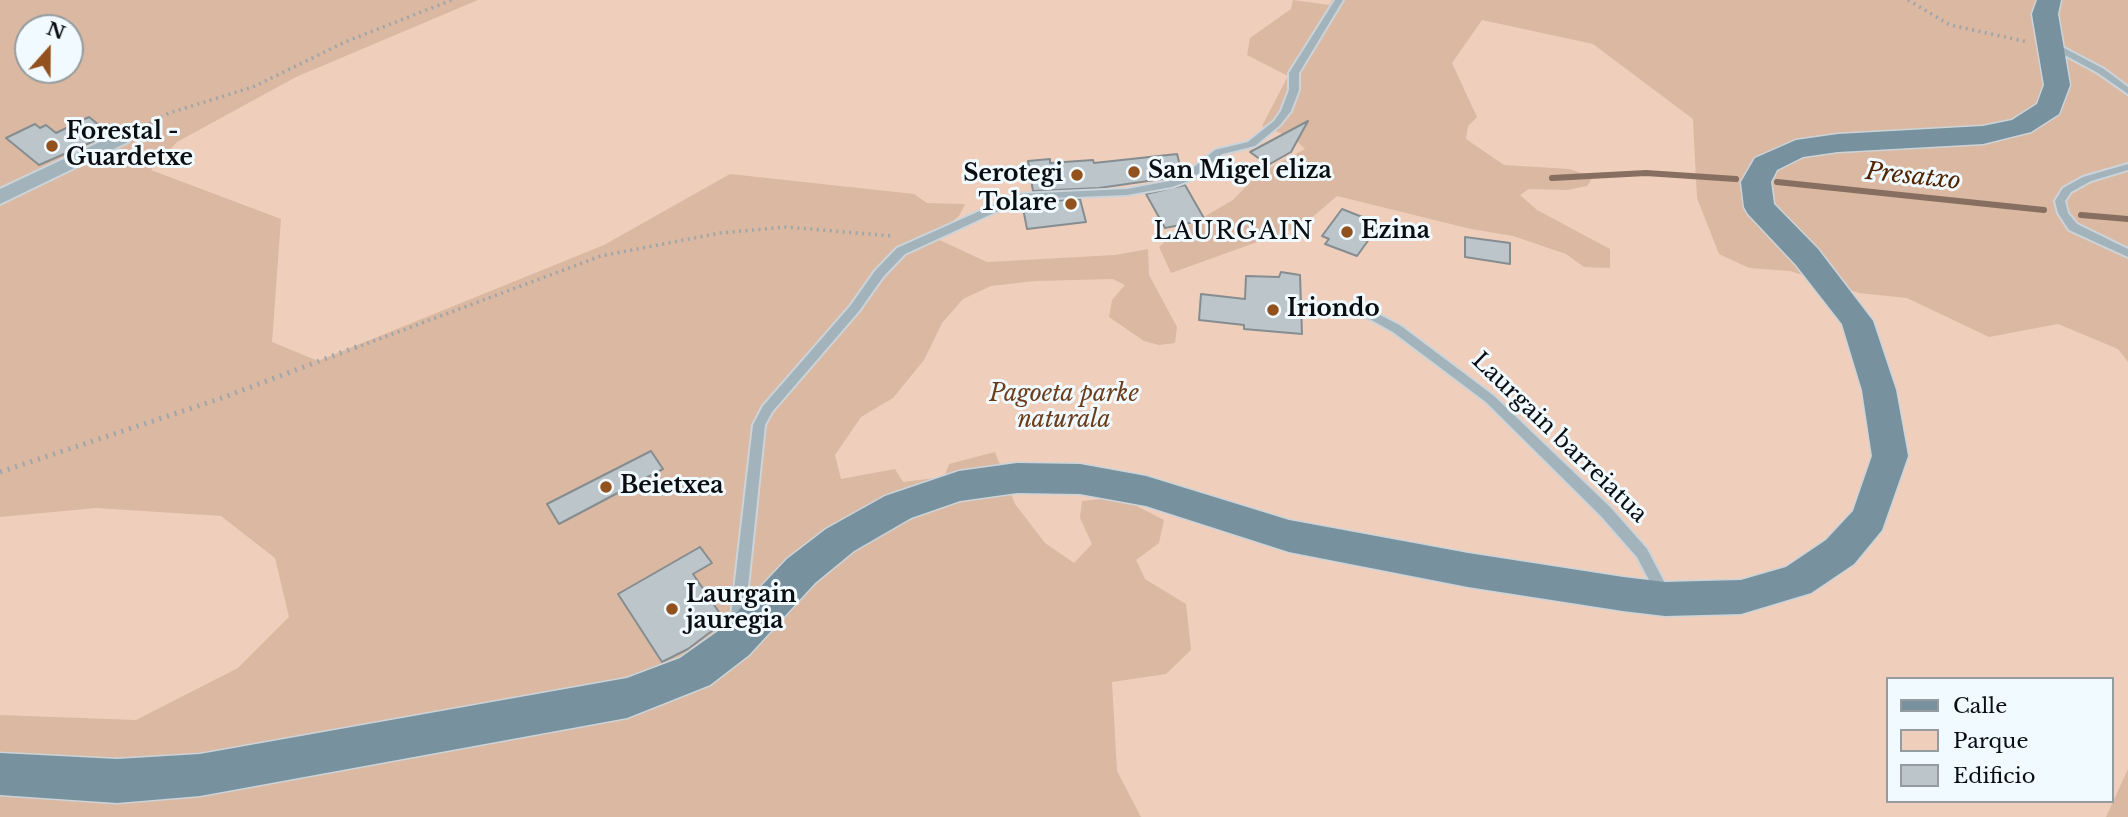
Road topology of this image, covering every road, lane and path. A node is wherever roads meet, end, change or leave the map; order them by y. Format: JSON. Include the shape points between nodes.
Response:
{"nodes":[{"id":1,"x":452,"y":0,"type":"edge"},
{"id":2,"x":1339,"y":0,"type":"edge"},
{"id":3,"x":1908,"y":0,"type":"edge"},
{"id":4,"x":2049,"y":0,"type":"edge"},
{"id":5,"x":2050,"y":44,"type":"junction"},
{"id":6,"x":2128,"y":91,"type":"edge"},
{"id":7,"x":121,"y":138,"type":"joint"},
{"id":8,"x":2128,"y":167,"type":"edge"},
{"id":9,"x":0,"y":197,"type":"edge"},
{"id":10,"x":932,"y":237,"type":"junction"},
{"id":11,"x":2128,"y":253,"type":"edge"},
{"id":12,"x":1363,"y":310,"type":"dead end"},
{"id":13,"x":0,"y":472,"type":"edge"},
{"id":14,"x":1665,"y":599,"type":"junction"},
{"id":15,"x":735,"y":642,"type":"junction"},
{"id":16,"x":0,"y":774,"type":"edge"}],
"edges":[{"from":1,"to":7,"type":"path","via":[[345,42],[253,87],[169,113]]},
{"from":2,"to":10,"type":"lane","via":[[1297,68],[1286,111],[1251,144],[1219,152],[1172,184],[1127,192],[1022,196]]},
{"from":3,"to":5,"type":"path","via":[[1950,24]]},
{"from":4,"to":5,"type":"main road","via":[[2045,15]]},
{"from":5,"to":6,"type":"lane"},
{"from":5,"to":14,"type":"main road","via":[[2057,85],[2049,108],[2021,126],[1983,135],[1796,149],[1765,164],[1756,182],[1759,207],[1807,257],[1857,321],[1879,390],[1890,456],[1869,519],[1840,552],[1797,581],[1741,597]]},
{"from":7,"to":9,"type":"street"},
{"from":8,"to":11,"type":"lane","via":[[2087,179],[2067,190],[2060,201],[2073,227]]},
{"from":10,"to":13,"type":"path","via":[[786,227],[720,233],[601,256],[219,399]]},
{"from":10,"to":15,"type":"lane","via":[[901,251],[879,274],[767,409],[759,425]]},
{"from":12,"to":14,"type":"lane","name":"Laurgain barreiatua","via":[[1397,329],[1490,400],[1642,553]]},
{"from":14,"to":15,"type":"main road","via":[[1289,536],[1133,489],[1080,479],[1017,478],[959,486],[898,507],[839,540],[801,571]]},
{"from":15,"to":16,"type":"main road","via":[[695,672],[627,698],[499,723],[200,775],[117,781]]}]}
